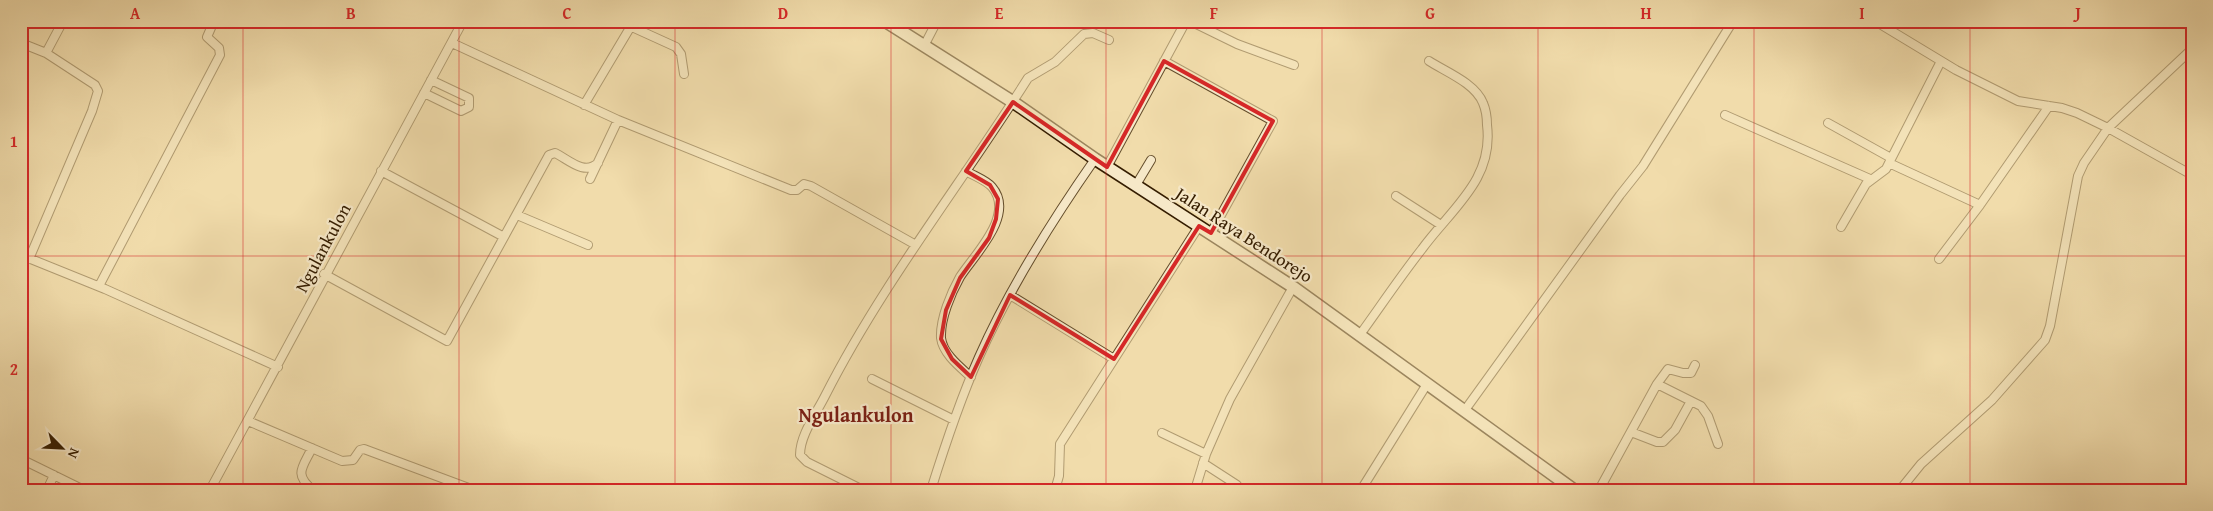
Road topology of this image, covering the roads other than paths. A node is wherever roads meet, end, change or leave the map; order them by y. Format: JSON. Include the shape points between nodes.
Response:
{"nodes":[{"id":1,"x":63,"y":21,"type":"edge"},
{"id":2,"x":463,"y":21,"type":"edge"},
{"id":3,"x":885,"y":21,"type":"edge"},
{"id":4,"x":938,"y":21,"type":"edge"},
{"id":5,"x":1186,"y":21,"type":"edge"},
{"id":6,"x":1733,"y":21,"type":"edge"},
{"id":7,"x":1875,"y":21,"type":"edge"},
{"id":8,"x":213,"y":22,"type":"edge"},
{"id":9,"x":633,"y":24,"type":"edge"},
{"id":10,"x":1109,"y":40,"type":"dead end"},
{"id":11,"x":21,"y":43,"type":"edge"},
{"id":12,"x":452,"y":43,"type":"junction"},
{"id":13,"x":924,"y":46,"type":"junction"},
{"id":14,"x":2192,"y":49,"type":"edge"},
{"id":15,"x":46,"y":53,"type":"junction"},
{"id":16,"x":1164,"y":61,"type":"junction"},
{"id":17,"x":1429,"y":61,"type":"dead end"},
{"id":18,"x":1941,"y":61,"type":"junction"},
{"id":19,"x":1294,"y":65,"type":"dead end"},
{"id":20,"x":684,"y":74,"type":"dead end"},
{"id":21,"x":431,"y":80,"type":"junction"},
{"id":22,"x":424,"y":93,"type":"junction"},
{"id":23,"x":1012,"y":102,"type":"junction"},
{"id":24,"x":584,"y":105,"type":"junction"},
{"id":25,"x":2048,"y":106,"type":"junction"},
{"id":26,"x":1724,"y":115,"type":"dead end"},
{"id":27,"x":618,"y":120,"type":"junction"},
{"id":28,"x":1828,"y":123,"type":"dead end"},
{"id":29,"x":2108,"y":128,"type":"junction"},
{"id":30,"x":1095,"y":159,"type":"junction"},
{"id":31,"x":1151,"y":160,"type":"dead end"},
{"id":32,"x":1890,"y":161,"type":"junction"},
{"id":33,"x":598,"y":163,"type":"junction"},
{"id":34,"x":1108,"y":167,"type":"junction"},
{"id":35,"x":381,"y":171,"type":"junction"},
{"id":36,"x":966,"y":171,"type":"junction"},
{"id":37,"x":2192,"y":175,"type":"edge"},
{"id":38,"x":590,"y":179,"type":"dead end"},
{"id":39,"x":1870,"y":179,"type":"junction"},
{"id":40,"x":1136,"y":185,"type":"junction"},
{"id":41,"x":1396,"y":196,"type":"dead end"},
{"id":42,"x":1980,"y":205,"type":"junction"},
{"id":43,"x":517,"y":215,"type":"junction"},
{"id":44,"x":1441,"y":225,"type":"junction"},
{"id":45,"x":1199,"y":226,"type":"junction"},
{"id":46,"x":1840,"y":227,"type":"dead end"},
{"id":47,"x":1210,"y":233,"type":"junction"},
{"id":48,"x":504,"y":237,"type":"junction"},
{"id":49,"x":588,"y":245,"type":"dead end"},
{"id":50,"x":916,"y":245,"type":"junction"},
{"id":51,"x":21,"y":255,"type":"edge"},
{"id":52,"x":30,"y":259,"type":"junction"},
{"id":53,"x":1939,"y":259,"type":"dead end"},
{"id":54,"x":324,"y":274,"type":"junction"},
{"id":55,"x":99,"y":286,"type":"junction"},
{"id":56,"x":1293,"y":287,"type":"junction"},
{"id":57,"x":1010,"y":295,"type":"junction"},
{"id":58,"x":1359,"y":336,"type":"junction"},
{"id":59,"x":1114,"y":359,"type":"junction"},
{"id":60,"x":1696,"y":365,"type":"dead end"},
{"id":61,"x":278,"y":367,"type":"junction"},
{"id":62,"x":971,"y":377,"type":"junction"},
{"id":63,"x":872,"y":379,"type":"dead end"},
{"id":64,"x":1427,"y":384,"type":"junction"},
{"id":65,"x":1657,"y":384,"type":"junction"},
{"id":66,"x":1692,"y":401,"type":"junction"},
{"id":67,"x":1465,"y":410,"type":"junction"},
{"id":68,"x":954,"y":420,"type":"junction"},
{"id":69,"x":248,"y":421,"type":"junction"},
{"id":70,"x":1631,"y":432,"type":"junction"},
{"id":71,"x":1162,"y":434,"type":"dead end"},
{"id":72,"x":1718,"y":444,"type":"dead end"},
{"id":73,"x":312,"y":448,"type":"junction"},
{"id":74,"x":1206,"y":454,"type":"junction"},
{"id":75,"x":21,"y":459,"type":"edge"},
{"id":76,"x":1203,"y":464,"type":"junction"},
{"id":77,"x":54,"y":475,"type":"junction"},
{"id":78,"x":1569,"y":488,"type":"edge"},
{"id":79,"x":47,"y":490,"type":"edge"},
{"id":80,"x":84,"y":490,"type":"edge"},
{"id":81,"x":210,"y":490,"type":"edge"},
{"id":82,"x":313,"y":490,"type":"edge"},
{"id":83,"x":474,"y":490,"type":"edge"},
{"id":84,"x":862,"y":490,"type":"edge"},
{"id":85,"x":931,"y":490,"type":"edge"},
{"id":86,"x":1055,"y":490,"type":"edge"},
{"id":87,"x":1194,"y":490,"type":"edge"},
{"id":88,"x":1238,"y":490,"type":"edge"},
{"id":89,"x":1361,"y":490,"type":"edge"},
{"id":90,"x":1599,"y":490,"type":"edge"},
{"id":91,"x":1900,"y":490,"type":"edge"}],
"edges":[{"from":1,"to":15,"type":"street"},
{"from":2,"to":12,"type":"street","name":"Ngulankulon"},
{"from":3,"to":13,"type":"main road","name":"Jalan Raya Bendorejo"},
{"from":4,"to":13,"type":"street"},
{"from":5,"to":16,"type":"street"},
{"from":5,"to":19,"type":"street"},
{"from":6,"to":67,"type":"street","via":[[1643,166]]},
{"from":7,"to":18,"type":"street"},
{"from":8,"to":55,"type":"street","via":[[207,37],[219,48],[220,55]]},
{"from":9,"to":20,"type":"street","via":[[676,47],[681,54]]},
{"from":9,"to":24,"type":"street"},
{"from":10,"to":23,"type":"street","via":[[1093,33],[1084,34],[1054,62],[1028,78]]},
{"from":11,"to":15,"type":"street"},
{"from":12,"to":21,"type":"street","name":"Ngulankulon"},
{"from":12,"to":24,"type":"street"},
{"from":13,"to":23,"type":"main road","name":"Jalan Raya Bendorejo"},
{"from":14,"to":29,"type":"street"},
{"from":15,"to":52,"type":"street","via":[[95,84],[98,91]]},
{"from":16,"to":34,"type":"street"},
{"from":16,"to":47,"type":"street","via":[[1273,121]]},
{"from":17,"to":44,"type":"street","via":[[1476,93],[1482,102],[1489,140],[1478,178]]},
{"from":18,"to":25,"type":"street","via":[[2018,101]]},
{"from":18,"to":32,"type":"street"},
{"from":21,"to":22,"type":"street","name":"Ngulankulon"},
{"from":21,"to":22,"type":"street","via":[[469,98],[469,107],[461,110]]},
{"from":22,"to":35,"type":"street","name":"Ngulankulon"},
{"from":23,"to":30,"type":"main road","name":"Jalan Raya Bendorejo"},
{"from":23,"to":36,"type":"street"},
{"from":24,"to":27,"type":"street"},
{"from":25,"to":29,"type":"street","via":[[2077,112]]},
{"from":25,"to":42,"type":"street"},
{"from":26,"to":39,"type":"street"},
{"from":27,"to":33,"type":"street"},
{"from":27,"to":50,"type":"street","via":[[791,190],[798,190],[804,184],[811,186]]},
{"from":28,"to":32,"type":"street"},
{"from":29,"to":37,"type":"street"},
{"from":29,"to":91,"type":"street","via":[[2078,176],[2045,340],[1992,400],[1921,464]]},
{"from":30,"to":34,"type":"main road","name":"Jalan Raya Bendorejo"},
{"from":30,"to":57,"type":"street"},
{"from":31,"to":40,"type":"street"},
{"from":32,"to":39,"type":"street","via":[[1886,169]]},
{"from":32,"to":42,"type":"street"},
{"from":33,"to":38,"type":"street"},
{"from":33,"to":43,"type":"street","via":[[591,168],[583,168],[554,153],[549,155]]},
{"from":34,"to":40,"type":"main road","name":"Jalan Raya Bendorejo"},
{"from":35,"to":48,"type":"street"},
{"from":35,"to":54,"type":"street","name":"Ngulankulon"},
{"from":36,"to":50,"type":"street"},
{"from":36,"to":62,"type":"street","via":[[990,184],[998,199],[996,219],[989,238],[960,278],[946,310],[941,339],[952,359]]},
{"from":39,"to":46,"type":"street"},
{"from":40,"to":45,"type":"main road","name":"Jalan Raya Bendorejo"},
{"from":41,"to":44,"type":"street"},
{"from":42,"to":53,"type":"street"},
{"from":43,"to":48,"type":"street"},
{"from":43,"to":49,"type":"street"},
{"from":44,"to":58,"type":"street"},
{"from":45,"to":47,"type":"main road","name":"Jalan Raya Bendorejo"},
{"from":45,"to":59,"type":"street"},
{"from":47,"to":56,"type":"main road","name":"Jalan Raya Bendorejo"},
{"from":48,"to":54,"type":"street","via":[[447,341]]},
{"from":50,"to":84,"type":"street","via":[[840,366],[800,447],[800,455],[807,462]]},
{"from":51,"to":52,"type":"street"},
{"from":52,"to":55,"type":"street"},
{"from":54,"to":61,"type":"street","name":"Ngulankulon"},
{"from":55,"to":61,"type":"street"},
{"from":56,"to":58,"type":"main road","name":"Jalan Raya Bendorejo"},
{"from":56,"to":74,"type":"street","via":[[1230,399]]},
{"from":57,"to":59,"type":"street"},
{"from":57,"to":62,"type":"street"},
{"from":58,"to":64,"type":"main road","name":"Jalan Raya Bendorejo"},
{"from":59,"to":86,"type":"street","via":[[1060,444]]},
{"from":60,"to":65,"type":"street","via":[[1691,373],[1668,369]]},
{"from":61,"to":69,"type":"street","name":"Ngulankulon"},
{"from":62,"to":68,"type":"street"},
{"from":63,"to":68,"type":"street"},
{"from":64,"to":67,"type":"main road","name":"Jalan Raya Bendorejo"},
{"from":64,"to":89,"type":"street"},
{"from":65,"to":66,"type":"street"},
{"from":65,"to":70,"type":"street"},
{"from":66,"to":70,"type":"street","via":[[1675,430],[1663,442]]},
{"from":66,"to":72,"type":"street","via":[[1701,406],[1708,416]]},
{"from":67,"to":78,"type":"main road","name":"Jalan Raya Bendorejo"},
{"from":68,"to":85,"type":"street"},
{"from":69,"to":73,"type":"street"},
{"from":69,"to":81,"type":"street","name":"Ngulankulon"},
{"from":70,"to":90,"type":"street"},
{"from":71,"to":74,"type":"street"},
{"from":73,"to":82,"type":"street","via":[[301,477]]},
{"from":73,"to":83,"type":"street","via":[[345,461],[353,460],[360,450],[366,450]]},
{"from":74,"to":76,"type":"street"},
{"from":75,"to":77,"type":"street"},
{"from":76,"to":87,"type":"street"},
{"from":76,"to":88,"type":"street","via":[[1237,485]]},
{"from":77,"to":79,"type":"street"},
{"from":77,"to":80,"type":"street"}]}
